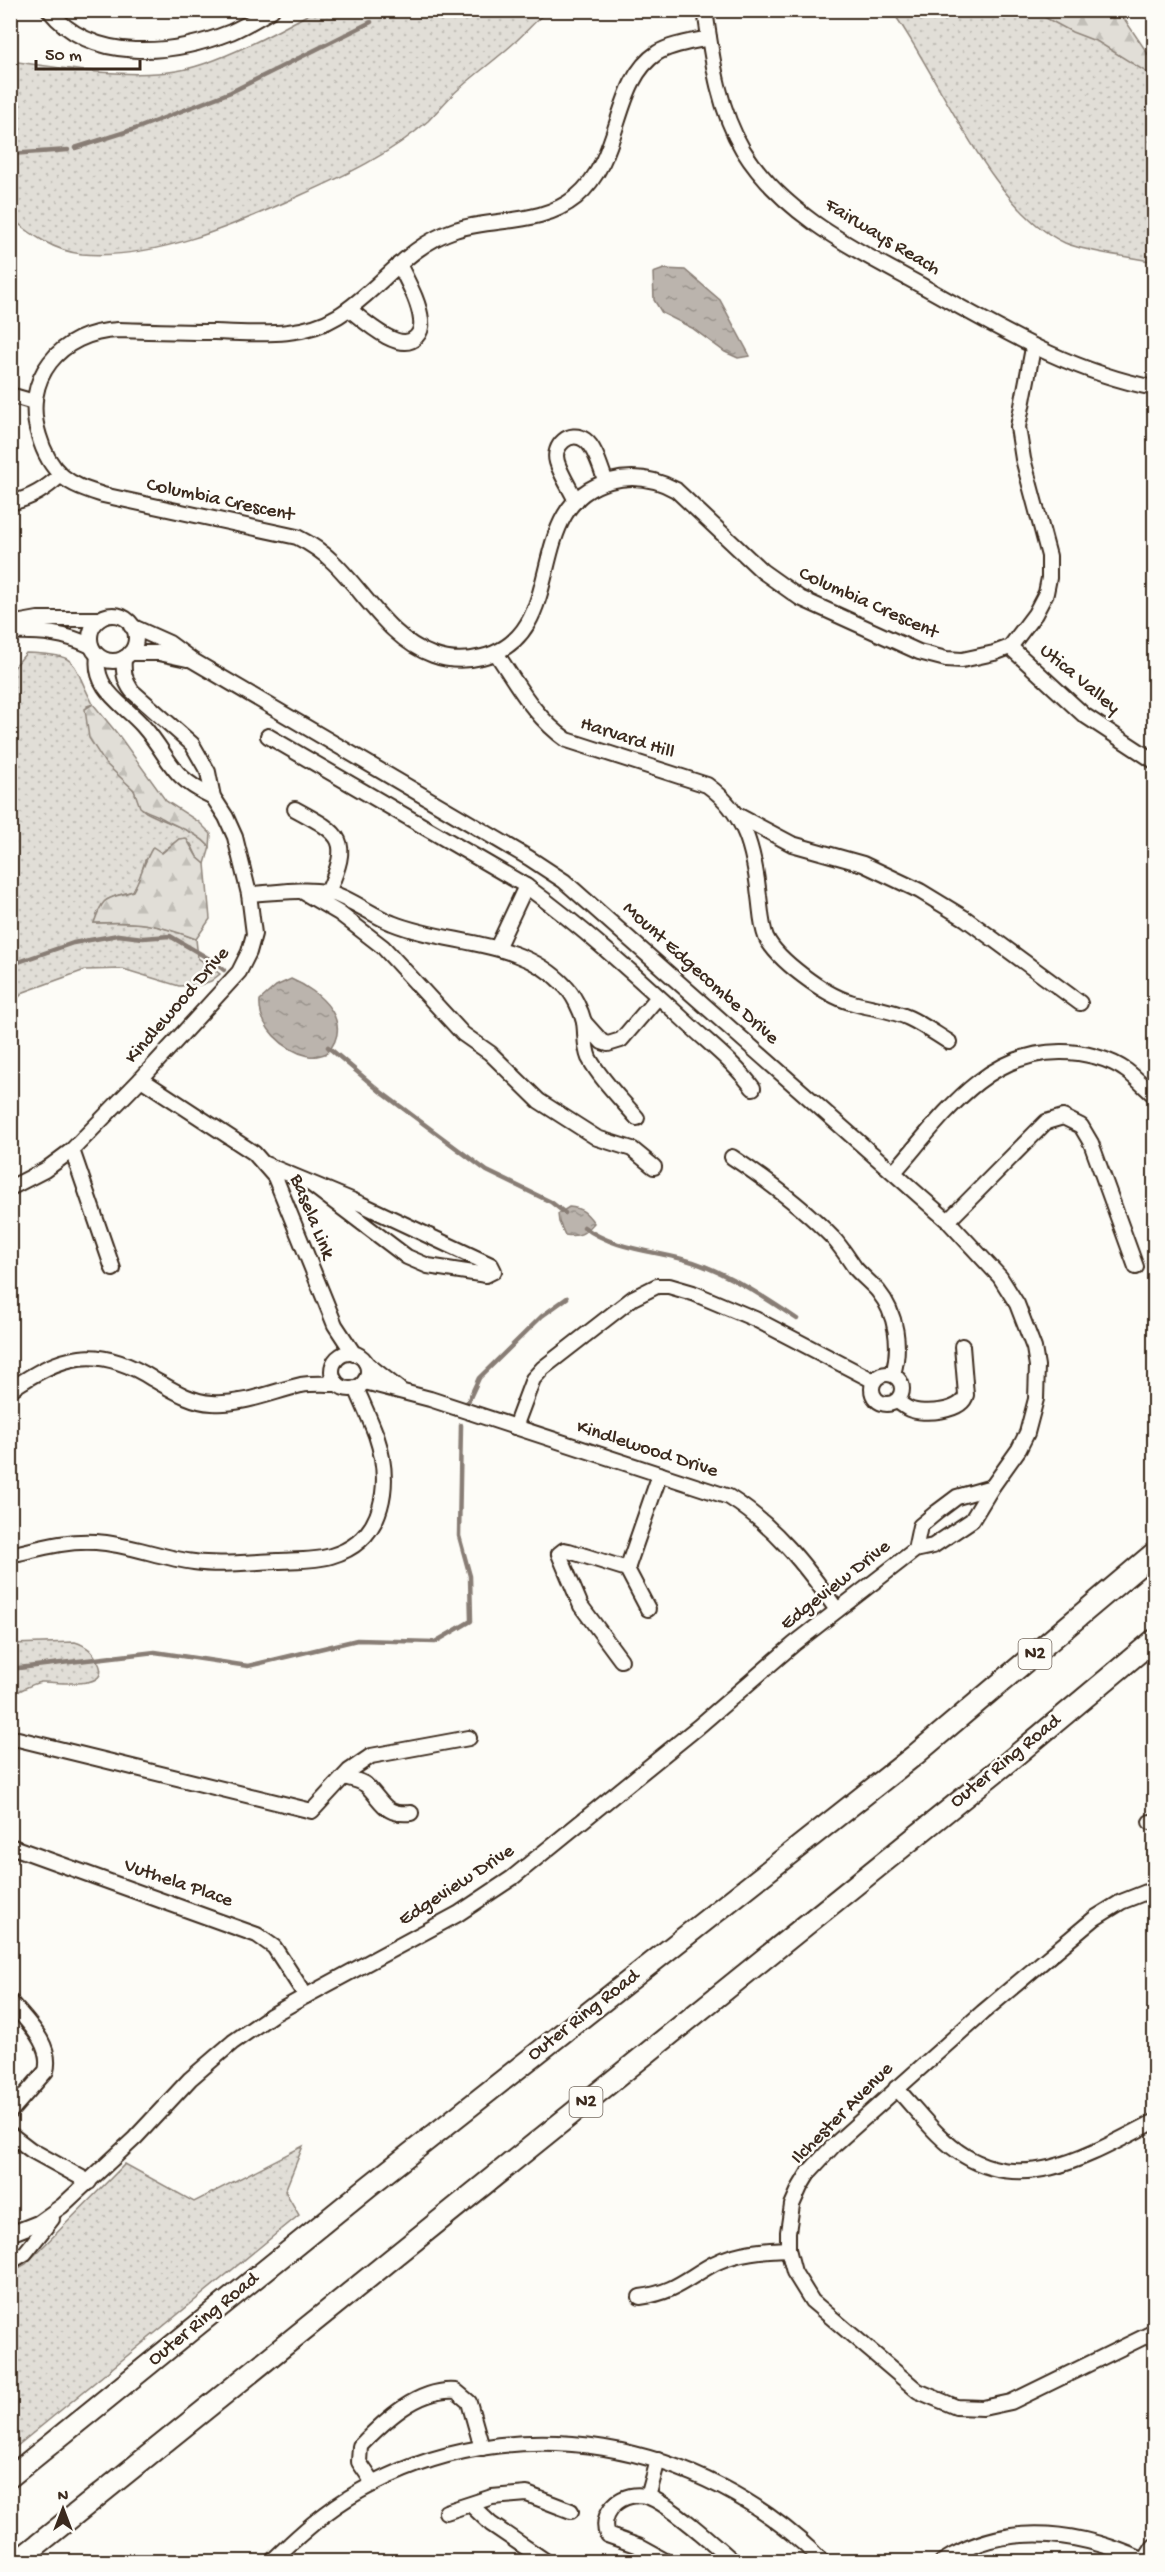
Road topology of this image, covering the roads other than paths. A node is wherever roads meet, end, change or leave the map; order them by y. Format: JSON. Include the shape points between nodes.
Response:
{"nodes":[{"id":1,"x":49,"y":10,"type":"edge"},
{"id":2,"x":272,"y":10,"type":"edge"},
{"id":3,"x":705,"y":10,"type":"edge"},
{"id":4,"x":709,"y":38,"type":"junction"},
{"id":5,"x":399,"y":264,"type":"junction"},
{"id":6,"x":349,"y":309,"type":"junction"},
{"id":7,"x":1033,"y":348,"type":"junction"},
{"id":8,"x":1155,"y":388,"type":"edge"},
{"id":9,"x":10,"y":395,"type":"edge"},
{"id":10,"x":34,"y":402,"type":"junction"},
{"id":11,"x":61,"y":475,"type":"junction"},
{"id":12,"x":606,"y":482,"type":"junction"},
{"id":13,"x":576,"y":501,"type":"junction"},
{"id":14,"x":10,"y":503,"type":"edge"},
{"id":15,"x":100,"y":619,"type":"junction"},
{"id":16,"x":10,"y":624,"type":"edge"},
{"id":17,"x":131,"y":626,"type":"junction"},
{"id":18,"x":10,"y":632,"type":"edge"},
{"id":19,"x":1010,"y":647,"type":"junction"},
{"id":20,"x":95,"y":651,"type":"junction"},
{"id":21,"x":496,"y":653,"type":"junction"},
{"id":22,"x":127,"y":655,"type":"junction"},
{"id":23,"x":192,"y":660,"type":"junction"},
{"id":24,"x":268,"y":736,"type":"dead end"},
{"id":25,"x":1155,"y":761,"type":"edge"},
{"id":26,"x":213,"y":797,"type":"junction"},
{"id":27,"x":295,"y":809,"type":"dead end"},
{"id":28,"x":739,"y":816,"type":"junction"},
{"id":29,"x":526,"y":886,"type":"junction"},
{"id":30,"x":301,"y":891,"type":"junction"},
{"id":31,"x":328,"y":892,"type":"junction"},
{"id":32,"x":249,"y":894,"type":"junction"},
{"id":33,"x":496,"y":948,"type":"junction"},
{"id":34,"x":658,"y":997,"type":"junction"},
{"id":35,"x":1080,"y":1003,"type":"dead end"},
{"id":36,"x":584,"y":1022,"type":"junction"},
{"id":37,"x":949,"y":1042,"type":"dead end"},
{"id":38,"x":141,"y":1079,"type":"junction"},
{"id":39,"x":753,"y":1088,"type":"dead end"},
{"id":40,"x":1155,"y":1095,"type":"edge"},
{"id":41,"x":638,"y":1118,"type":"dead end"},
{"id":42,"x":72,"y":1150,"type":"junction"},
{"id":43,"x":732,"y":1157,"type":"dead end"},
{"id":44,"x":265,"y":1164,"type":"junction"},
{"id":45,"x":654,"y":1167,"type":"dead end"},
{"id":46,"x":894,"y":1172,"type":"junction"},
{"id":47,"x":312,"y":1185,"type":"junction"},
{"id":48,"x":10,"y":1188,"type":"edge"},
{"id":49,"x":948,"y":1221,"type":"junction"},
{"id":50,"x":1136,"y":1267,"type":"dead end"},
{"id":51,"x":113,"y":1269,"type":"dead end"},
{"id":52,"x":335,"y":1325,"type":"junction"},
{"id":53,"x":962,"y":1346,"type":"dead end"},
{"id":54,"x":354,"y":1354,"type":"junction"},
{"id":55,"x":335,"y":1363,"type":"junction"},
{"id":56,"x":366,"y":1363,"type":"junction"},
{"id":57,"x":893,"y":1374,"type":"junction"},
{"id":58,"x":874,"y":1381,"type":"junction"},
{"id":59,"x":338,"y":1384,"type":"junction"},
{"id":60,"x":303,"y":1385,"type":"junction"},
{"id":61,"x":361,"y":1385,"type":"junction"},
{"id":62,"x":10,"y":1390,"type":"edge"},
{"id":63,"x":404,"y":1392,"type":"junction"},
{"id":64,"x":897,"y":1401,"type":"junction"},
{"id":65,"x":515,"y":1427,"type":"junction"},
{"id":66,"x":660,"y":1474,"type":"junction"},
{"id":67,"x":992,"y":1487,"type":"junction"},
{"id":68,"x":915,"y":1550,"type":"junction"},
{"id":69,"x":1155,"y":1552,"type":"edge"},
{"id":70,"x":19,"y":1553,"type":"dead end"},
{"id":71,"x":627,"y":1569,"type":"junction"},
{"id":72,"x":648,"y":1609,"type":"dead end"},
{"id":73,"x":837,"y":1610,"type":"junction"},
{"id":74,"x":1155,"y":1640,"type":"edge"},
{"id":75,"x":621,"y":1660,"type":"dead end"},
{"id":76,"x":469,"y":1738,"type":"dead end"},
{"id":77,"x":10,"y":1739,"type":"edge"},
{"id":78,"x":344,"y":1777,"type":"junction"},
{"id":79,"x":411,"y":1813,"type":"dead end"},
{"id":80,"x":10,"y":1846,"type":"edge"},
{"id":81,"x":1155,"y":1889,"type":"edge"},
{"id":82,"x":306,"y":1996,"type":"junction"},
{"id":83,"x":10,"y":2001,"type":"edge"},
{"id":84,"x":896,"y":2088,"type":"junction"},
{"id":85,"x":10,"y":2112,"type":"edge"},
{"id":86,"x":1155,"y":2122,"type":"edge"},
{"id":87,"x":10,"y":2134,"type":"edge"},
{"id":88,"x":89,"y":2182,"type":"junction"},
{"id":89,"x":62,"y":2206,"type":"junction"},
{"id":90,"x":10,"y":2234,"type":"edge"},
{"id":91,"x":788,"y":2248,"type":"junction"},
{"id":92,"x":10,"y":2262,"type":"edge"},
{"id":93,"x":640,"y":2297,"type":"dead end"},
{"id":94,"x":1155,"y":2332,"type":"edge"},
{"id":95,"x":482,"y":2448,"type":"junction"},
{"id":96,"x":658,"y":2460,"type":"junction"},
{"id":97,"x":10,"y":2477,"type":"edge"},
{"id":98,"x":374,"y":2484,"type":"junction"},
{"id":99,"x":648,"y":2497,"type":"junction"},
{"id":100,"x":471,"y":2505,"type":"junction"},
{"id":101,"x":571,"y":2511,"type":"dead end"},
{"id":102,"x":446,"y":2512,"type":"dead end"},
{"id":103,"x":1155,"y":2546,"type":"edge"},
{"id":104,"x":1146,"y":2561,"type":"edge"},
{"id":105,"x":16,"y":2562,"type":"edge"},
{"id":106,"x":271,"y":2562,"type":"edge"},
{"id":107,"x":548,"y":2562,"type":"edge"},
{"id":108,"x":667,"y":2562,"type":"edge"},
{"id":109,"x":735,"y":2562,"type":"edge"},
{"id":110,"x":823,"y":2562,"type":"edge"},
{"id":111,"x":942,"y":2562,"type":"edge"}],
"edges":[{"from":1,"to":2,"type":"street","via":[[73,32],[93,43],[119,49],[194,44],[232,32]]},
{"from":3,"to":4,"type":"street","name":"Fairways Reach"},
{"from":4,"to":5,"type":"street","name":"Columbia Crescent","via":[[673,46],[657,54],[639,71],[628,91],[606,158],[595,177],[575,197],[549,213],[526,220],[455,230],[429,241]]},
{"from":4,"to":7,"type":"street","name":"Fairways Reach","via":[[729,123],[764,178],[791,204],[839,239]]},
{"from":5,"to":6,"type":"street","name":"Columbia Crescent"},
{"from":5,"to":6,"type":"street","via":[[419,310],[422,322],[418,336],[412,341],[396,341]]},
{"from":6,"to":10,"type":"street","name":"Columbia Crescent","via":[[309,328],[277,334],[98,331],[77,338],[47,365]]},
{"from":7,"to":8,"type":"street","name":"Fairways Reach","via":[[1070,364]]},
{"from":7,"to":19,"type":"street","via":[[1018,427],[1049,556],[1049,578],[1035,614]]},
{"from":9,"to":10,"type":"street"},
{"from":10,"to":11,"type":"street","name":"Columbia Crescent","via":[[41,444]]},
{"from":11,"to":14,"type":"street","via":[[44,490]]},
{"from":11,"to":21,"type":"street","name":"Columbia Crescent","via":[[81,488],[103,495],[297,537],[333,563],[388,626],[417,648],[457,660]]},
{"from":12,"to":13,"type":"street","name":"Columbia Crescent"},
{"from":12,"to":13,"type":"street","via":[[589,443],[574,436],[564,439],[558,445],[557,462]]},
{"from":12,"to":19,"type":"street","name":"Columbia Crescent","via":[[619,478],[650,479],[676,490],[779,585],[919,652],[962,660]]},
{"from":13,"to":21,"type":"street","name":"Columbia Crescent","via":[[556,529],[540,598],[530,621]]},
{"from":15,"to":16,"type":"street","via":[[38,619]]},
{"from":15,"to":17,"type":"street","via":[[116,616]]},
{"from":15,"to":20,"type":"street","via":[[91,631]]},
{"from":17,"to":22,"type":"street","via":[[135,640]]},
{"from":17,"to":23,"type":"street","name":"Mount Edgecombe Drive"},
{"from":18,"to":20,"type":"street","via":[[51,632]]},
{"from":19,"to":25,"type":"street","name":"Utica Valley","via":[[1084,715]]},
{"from":20,"to":22,"type":"street","via":[[110,661]]},
{"from":20,"to":26,"type":"street","name":"Kindlewood Drive","via":[[102,686],[144,727],[179,776]]},
{"from":21,"to":28,"type":"street","name":"Harvard Hill","via":[[552,730],[567,740],[707,785]]},
{"from":22,"to":23,"type":"street","name":"Mount Edgecombe Drive","via":[[159,653]]},
{"from":22,"to":26,"type":"street","name":"Kindlewood Drive","via":[[123,671],[126,683],[192,744],[208,772]]},
{"from":23,"to":46,"type":"street","name":"Mount Edgecombe Drive","via":[[564,881]]},
{"from":24,"to":29,"type":"street"},
{"from":26,"to":32,"type":"street","name":"Kindlewood Drive","via":[[235,837]]},
{"from":27,"to":31,"type":"street","via":[[333,832],[339,843],[342,855]]},
{"from":28,"to":35,"type":"street","via":[[792,844],[863,864],[920,891],[966,919]]},
{"from":28,"to":37,"type":"street","via":[[757,878],[764,932],[770,946],[813,984],[848,1002],[909,1018]]},
{"from":29,"to":33,"type":"street"},
{"from":29,"to":34,"type":"street"},
{"from":30,"to":31,"type":"street"},
{"from":30,"to":32,"type":"street"},
{"from":30,"to":45,"type":"street","via":[[339,913],[383,947],[463,1034],[490,1053],[538,1101],[597,1138],[632,1149]]},
{"from":31,"to":33,"type":"street","via":[[390,923]]},
{"from":32,"to":38,"type":"street","name":"Kindlewood Drive","via":[[254,934],[238,972]]},
{"from":33,"to":36,"type":"street","via":[[549,971],[567,987]]},
{"from":34,"to":36,"type":"street","via":[[614,1043],[603,1042]]},
{"from":34,"to":39,"type":"street"},
{"from":36,"to":41,"type":"street","via":[[590,1058]]},
{"from":38,"to":42,"type":"street","name":"Kindlewood Drive"},
{"from":38,"to":44,"type":"street","name":"Basela Link"},
{"from":40,"to":46,"type":"street","via":[[1125,1070],[1090,1056],[1054,1052],[1018,1058],[1001,1065],[968,1090]]},
{"from":42,"to":48,"type":"street","name":"Kindlewood Drive"},
{"from":42,"to":51,"type":"street"},
{"from":43,"to":57,"type":"street","via":[[765,1179],[832,1237],[879,1292],[896,1330]]},
{"from":44,"to":47,"type":"street"},
{"from":44,"to":52,"type":"street","name":"Basela Link","via":[[275,1177]]},
{"from":46,"to":49,"type":"street","name":"Edgeview Drive"},
{"from":47,"to":47,"type":"street","via":[[407,1257],[428,1266],[486,1275],[494,1271],[491,1265]]},
{"from":49,"to":50,"type":"street","via":[[1046,1122],[1063,1117],[1081,1126],[1090,1143]]},
{"from":49,"to":67,"type":"street","name":"Edgeview Drive","via":[[1010,1291],[1034,1348],[1037,1382],[1032,1417],[1019,1449]]},
{"from":52,"to":54,"type":"street","name":"Basela Link"},
{"from":52,"to":55,"type":"street","name":"Basela Link"},
{"from":53,"to":64,"type":"street","via":[[966,1395],[958,1406],[918,1412]]},
{"from":54,"to":55,"type":"street","via":[[344,1354]]},
{"from":54,"to":56,"type":"street"},
{"from":55,"to":59,"type":"street","via":[[333,1375]]},
{"from":55,"to":60,"type":"street"},
{"from":56,"to":61,"type":"street","via":[[368,1373]]},
{"from":56,"to":63,"type":"street","name":"Kindlewood Drive"},
{"from":57,"to":58,"type":"street","via":[[884,1374]]},
{"from":57,"to":64,"type":"street","via":[[902,1387]]},
{"from":58,"to":64,"type":"street","via":[[872,1391],[877,1400],[886,1404]]},
{"from":58,"to":65,"type":"street","via":[[722,1305],[657,1286],[633,1298],[543,1368],[529,1388]]},
{"from":59,"to":60,"type":"street"},
{"from":59,"to":61,"type":"street","via":[[346,1389]]},
{"from":60,"to":62,"type":"street","via":[[239,1402],[210,1403],[185,1397],[132,1366],[109,1358],[84,1357],[58,1362]]},
{"from":61,"to":63,"type":"street","name":"Kindlewood Drive"},
{"from":61,"to":70,"type":"street","via":[[382,1466],[383,1496],[376,1519],[363,1539],[350,1548],[330,1556],[235,1563],[196,1562],[95,1542]]},
{"from":63,"to":65,"type":"street","name":"Kindlewood Drive"},
{"from":65,"to":66,"type":"street","name":"Kindlewood Drive"},
{"from":66,"to":71,"type":"street"},
{"from":66,"to":73,"type":"street","name":"Kindlewood Drive","via":[[729,1497],[755,1514],[791,1550]]},
{"from":67,"to":68,"type":"street","name":"Edgeview Drive","via":[[972,1520],[933,1546]]},
{"from":67,"to":68,"type":"street","name":"Edgeview Drive","via":[[957,1497],[937,1512],[920,1527]]},
{"from":68,"to":73,"type":"street","name":"Edgeview Drive"},
{"from":69,"to":97,"type":"highway","name":"Outer Ring Road","number":"N2","via":[[915,1755],[369,2186]]},
{"from":71,"to":72,"type":"street"},
{"from":71,"to":75,"type":"street","via":[[564,1550],[559,1554],[581,1606]]},
{"from":73,"to":82,"type":"street","name":"Edgeview Drive","via":[[512,1878],[458,1914]]},
{"from":74,"to":105,"type":"highway","name":"Outer Ring Road","number":"N2"},
{"from":76,"to":78,"type":"street","via":[[371,1756]]},
{"from":77,"to":78,"type":"street","via":[[312,1811]]},
{"from":78,"to":79,"type":"street","via":[[366,1786],[388,1810]]},
{"from":80,"to":82,"type":"street","name":"Vuthela Place","via":[[257,1935],[274,1947]]},
{"from":81,"to":84,"type":"street","name":"Ilchester Avenue","via":[[1121,1902],[1095,1918]]},
{"from":82,"to":88,"type":"street","name":"Edgeview Drive","via":[[233,2042],[190,2079]]},
{"from":83,"to":85,"type":"street","via":[[45,2047],[48,2063],[46,2071]]},
{"from":84,"to":86,"type":"street","via":[[965,2156],[1004,2170],[1040,2171],[1060,2166]]},
{"from":84,"to":91,"type":"street","name":"Ilchester Avenue","via":[[809,2172],[792,2205]]},
{"from":87,"to":88,"type":"street"},
{"from":88,"to":89,"type":"street","name":"Edgeview Drive"},
{"from":89,"to":90,"type":"street","name":"Edgeview Drive","via":[[38,2223]]},
{"from":89,"to":92,"type":"street","via":[[25,2253]]},
{"from":91,"to":93,"type":"street","via":[[730,2257],[670,2291]]},
{"from":91,"to":94,"type":"street","name":"Ilchester Avenue","via":[[799,2283],[822,2312],[918,2391],[956,2407],[983,2408],[1011,2402]]},
{"from":95,"to":96,"type":"street","via":[[565,2443]]},
{"from":95,"to":98,"type":"street","via":[[398,2472]]},
{"from":95,"to":98,"type":"street","via":[[474,2415],[463,2395],[456,2391],[441,2392],[395,2413],[360,2446],[359,2462]]},
{"from":96,"to":99,"type":"street"},
{"from":96,"to":110,"type":"street","via":[[735,2493],[782,2524]]},
{"from":98,"to":106,"type":"street","via":[[331,2509]]},
{"from":99,"to":108,"type":"street","via":[[633,2495],[615,2504],[605,2529],[607,2535]]},
{"from":99,"to":109,"type":"street"},
{"from":100,"to":101,"type":"street","via":[[526,2494]]},
{"from":100,"to":102,"type":"street"},
{"from":100,"to":107,"type":"street","via":[[491,2524]]},
{"from":103,"to":104,"type":"street"},
{"from":104,"to":111,"type":"street","via":[[1096,2541],[1032,2534],[987,2541]]}]}
